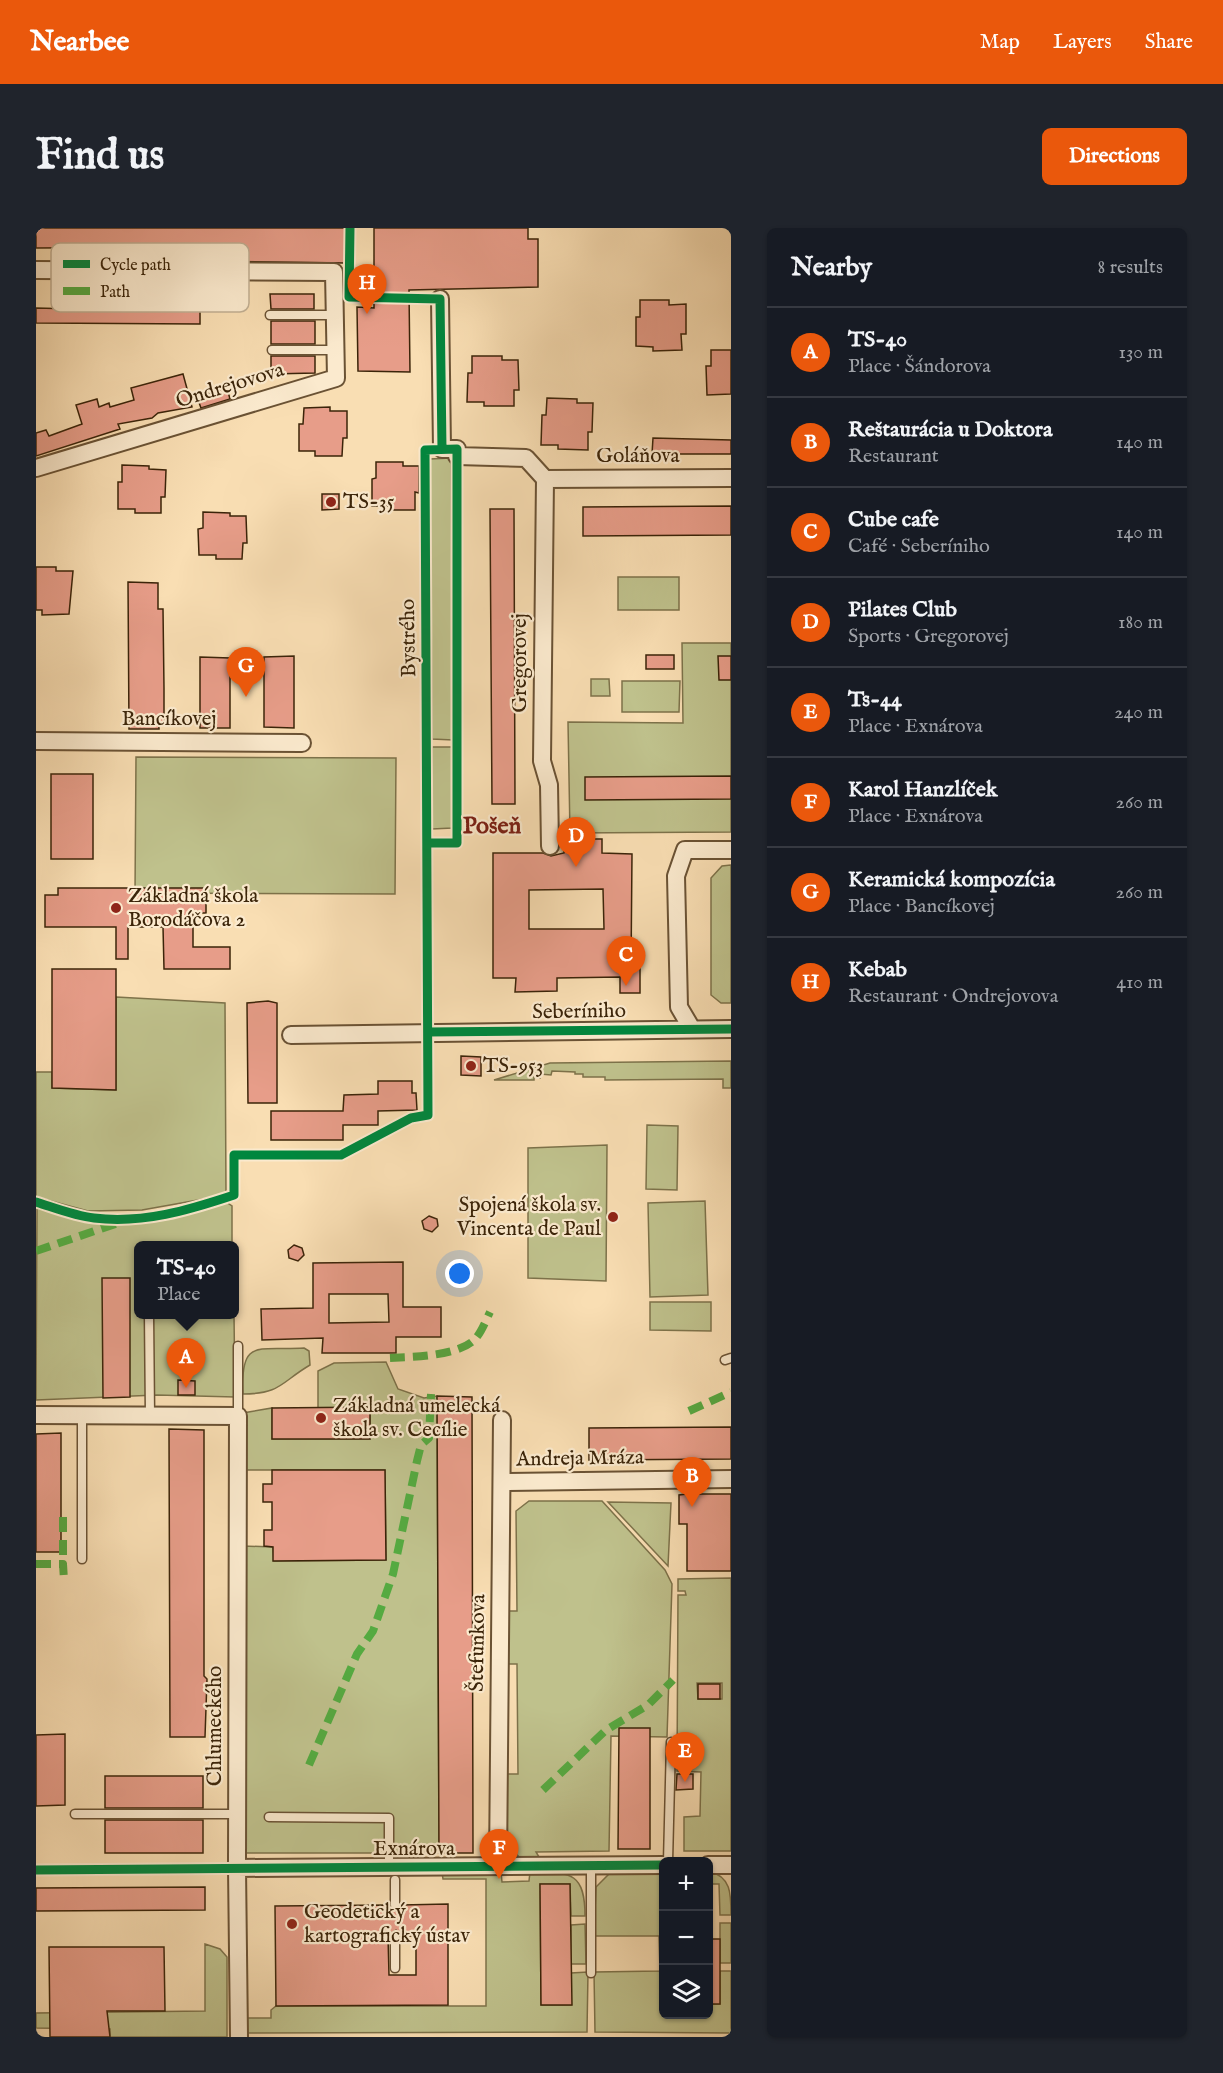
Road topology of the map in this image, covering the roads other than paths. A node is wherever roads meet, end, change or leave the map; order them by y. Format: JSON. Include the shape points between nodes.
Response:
{"nodes":[{"id":1,"x":36,"y":270,"type":"edge"},
{"id":2,"x":51,"y":270,"type":"edge"},
{"id":3,"x":249,"y":271,"type":"edge"},
{"id":4,"x":440,"y":299,"type":"dead end"},
{"id":5,"x":270,"y":315,"type":"dead end"},
{"id":6,"x":334,"y":315,"type":"junction"},
{"id":7,"x":272,"y":350,"type":"dead end"},
{"id":8,"x":335,"y":350,"type":"junction"},
{"id":9,"x":36,"y":468,"type":"edge"},
{"id":10,"x":731,"y":478,"type":"edge"},
{"id":11,"x":545,"y":479,"type":"junction"},
{"id":12,"x":36,"y":741,"type":"edge"},
{"id":13,"x":302,"y":743,"type":"dead end"},
{"id":14,"x":550,"y":846,"type":"dead end"},
{"id":15,"x":731,"y":850,"type":"edge"},
{"id":16,"x":692,"y":1029,"type":"junction"},
{"id":17,"x":731,"y":1029,"type":"edge"},
{"id":18,"x":291,"y":1035,"type":"dead end"},
{"id":19,"x":149,"y":1319,"type":"edge"},
{"id":20,"x":238,"y":1346,"type":"dead end"},
{"id":21,"x":36,"y":1415,"type":"edge"},
{"id":22,"x":82,"y":1415,"type":"junction"},
{"id":23,"x":150,"y":1416,"type":"junction"},
{"id":24,"x":238,"y":1416,"type":"junction"},
{"id":25,"x":502,"y":1420,"type":"dead end"},
{"id":26,"x":731,"y":1479,"type":"edge"},
{"id":27,"x":502,"y":1482,"type":"junction"},
{"id":28,"x":82,"y":1559,"type":"dead end"},
{"id":29,"x":671,"y":1742,"type":"dead end"},
{"id":30,"x":75,"y":1814,"type":"dead end"},
{"id":31,"x":237,"y":1814,"type":"junction"},
{"id":32,"x":269,"y":1817,"type":"dead end"},
{"id":33,"x":668,"y":1857,"type":"edge"},
{"id":34,"x":659,"y":1865,"type":"edge"},
{"id":35,"x":713,"y":1865,"type":"edge"},
{"id":36,"x":731,"y":1865,"type":"edge"},
{"id":37,"x":498,"y":1866,"type":"junction"},
{"id":38,"x":591,"y":1867,"type":"junction"},
{"id":39,"x":237,"y":1868,"type":"junction"},
{"id":40,"x":392,"y":1874,"type":"junction"},
{"id":41,"x":395,"y":1905,"type":"dead end"},
{"id":42,"x":395,"y":1936,"type":"dead end"},
{"id":43,"x":395,"y":1968,"type":"dead end"},
{"id":44,"x":591,"y":1973,"type":"dead end"},
{"id":45,"x":239,"y":2037,"type":"edge"}],
"edges":[{"from":1,"to":2,"type":"street","name":"Ondrejovova"},
{"from":3,"to":6,"type":"street","name":"Ondrejovova","via":[[334,272]]},
{"from":4,"to":11,"type":"street","via":[[442,449],[457,449],[457,456],[526,458]]},
{"from":5,"to":6,"type":"lane"},
{"from":6,"to":8,"type":"street","name":"Ondrejovova"},
{"from":7,"to":8,"type":"lane"},
{"from":8,"to":9,"type":"street","name":"Ondrejovova","via":[[336,378]]},
{"from":10,"to":11,"type":"street","name":"Goláňova"},
{"from":11,"to":14,"type":"street","name":"Gregorovej","via":[[543,761],[549,785]]},
{"from":12,"to":13,"type":"street","name":"Bancíkovej"},
{"from":15,"to":16,"type":"street","via":[[685,850],[676,876],[679,1006]]},
{"from":16,"to":17,"type":"street","name":"Seberíniho"},
{"from":16,"to":18,"type":"street","name":"Seberíniho"},
{"from":19,"to":23,"type":"lane"},
{"from":20,"to":24,"type":"lane"},
{"from":21,"to":22,"type":"street"},
{"from":22,"to":23,"type":"street"},
{"from":22,"to":28,"type":"lane"},
{"from":23,"to":24,"type":"street"},
{"from":24,"to":31,"type":"street","name":"Chlumeckého"},
{"from":25,"to":27,"type":"street","name":"Štefunkova"},
{"from":26,"to":27,"type":"street","name":"Andreja Mráza"},
{"from":27,"to":37,"type":"street","name":"Štefunkova"},
{"from":29,"to":33,"type":"lane"},
{"from":30,"to":31,"type":"lane"},
{"from":31,"to":39,"type":"street","name":"Chlumeckého"},
{"from":32,"to":40,"type":"lane","via":[[389,1818]]},
{"from":34,"to":38,"type":"street","name":"Exnárova"},
{"from":35,"to":36,"type":"street"},
{"from":37,"to":38,"type":"street","name":"Exnárova"},
{"from":37,"to":40,"type":"street","name":"Exnárova"},
{"from":38,"to":44,"type":"lane"},
{"from":39,"to":40,"type":"street","name":"Exnárova"},
{"from":39,"to":45,"type":"street","name":"Chlumeckého"},
{"from":40,"to":41,"type":"lane"},
{"from":42,"to":43,"type":"lane"}]}
